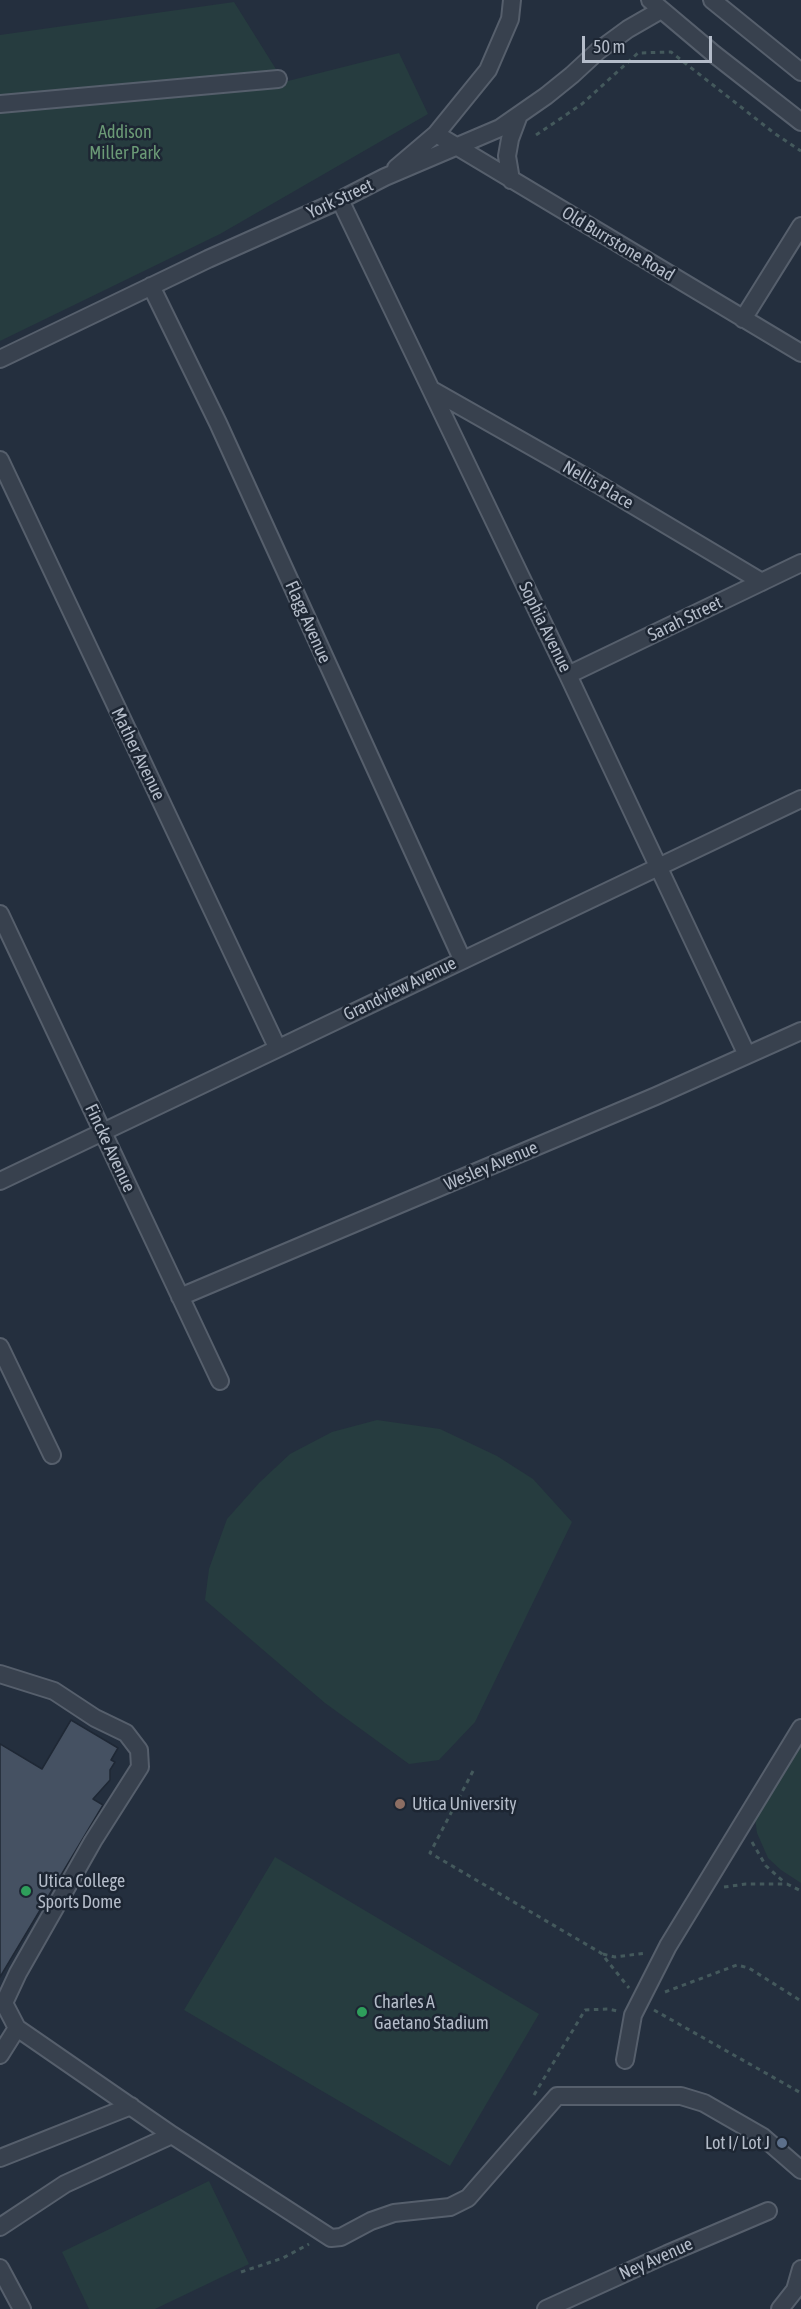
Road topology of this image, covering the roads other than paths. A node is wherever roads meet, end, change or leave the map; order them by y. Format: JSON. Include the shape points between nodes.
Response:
{"nodes":[{"id":1,"x":512,"y":0,"type":"edge"},
{"id":2,"x":712,"y":0,"type":"edge"},
{"id":3,"x":655,"y":5,"type":"edge"},
{"id":4,"x":801,"y":72,"type":"edge"},
{"id":5,"x":278,"y":79,"type":"dead end"},
{"id":6,"x":0,"y":104,"type":"edge"},
{"id":7,"x":519,"y":115,"type":"junction"},
{"id":8,"x":801,"y":122,"type":"edge"},
{"id":9,"x":436,"y":134,"type":"junction"},
{"id":10,"x":457,"y":148,"type":"junction"},
{"id":11,"x":385,"y":177,"type":"junction"},
{"id":12,"x":511,"y":180,"type":"junction"},
{"id":13,"x":340,"y":200,"type":"junction"},
{"id":14,"x":801,"y":226,"type":"edge"},
{"id":15,"x":151,"y":286,"type":"junction"},
{"id":16,"x":743,"y":319,"type":"junction"},
{"id":17,"x":801,"y":353,"type":"edge"},
{"id":18,"x":0,"y":359,"type":"edge"},
{"id":19,"x":432,"y":390,"type":"junction"},
{"id":20,"x":0,"y":460,"type":"edge"},
{"id":21,"x":801,"y":563,"type":"edge"},
{"id":22,"x":762,"y":582,"type":"junction"},
{"id":23,"x":568,"y":675,"type":"junction"},
{"id":24,"x":801,"y":799,"type":"edge"},
{"id":25,"x":658,"y":866,"type":"junction"},
{"id":26,"x":0,"y":914,"type":"edge"},
{"id":27,"x":462,"y":959,"type":"junction"},
{"id":28,"x":801,"y":1030,"type":"edge"},
{"id":29,"x":277,"y":1047,"type":"junction"},
{"id":30,"x":747,"y":1055,"type":"junction"},
{"id":31,"x":102,"y":1132,"type":"junction"},
{"id":32,"x":0,"y":1181,"type":"edge"},
{"id":33,"x":180,"y":1298,"type":"junction"},
{"id":34,"x":0,"y":1347,"type":"edge"},
{"id":35,"x":220,"y":1381,"type":"dead end"},
{"id":36,"x":52,"y":1455,"type":"dead end"},
{"id":37,"x":0,"y":1674,"type":"edge"},
{"id":38,"x":801,"y":1728,"type":"edge"},
{"id":39,"x":17,"y":2028,"type":"junction"},
{"id":40,"x":0,"y":2055,"type":"edge"},
{"id":41,"x":625,"y":2060,"type":"dead end"},
{"id":42,"x":131,"y":2106,"type":"junction"},
{"id":43,"x":172,"y":2134,"type":"junction"},
{"id":44,"x":0,"y":2158,"type":"edge"},
{"id":45,"x":801,"y":2170,"type":"edge"},
{"id":46,"x":768,"y":2211,"type":"dead end"},
{"id":47,"x":0,"y":2228,"type":"edge"},
{"id":48,"x":0,"y":2268,"type":"edge"},
{"id":49,"x":801,"y":2270,"type":"edge"},
{"id":50,"x":22,"y":2309,"type":"edge"},
{"id":51,"x":546,"y":2309,"type":"edge"},
{"id":52,"x":780,"y":2309,"type":"edge"}],
"edges":[{"from":1,"to":9,"type":"street","via":[[510,19],[489,70]]},
{"from":2,"to":4,"type":"street"},
{"from":3,"to":7,"type":"street","name":"York Street"},
{"from":3,"to":8,"type":"street"},
{"from":5,"to":6,"type":"street"},
{"from":7,"to":10,"type":"street","name":"York Street"},
{"from":7,"to":12,"type":"street","via":[[507,156]]},
{"from":9,"to":10,"type":"street","name":"Old Burrstone Road"},
{"from":9,"to":11,"type":"street"},
{"from":10,"to":11,"type":"street","name":"York Street"},
{"from":10,"to":12,"type":"street","name":"Old Burrstone Road"},
{"from":11,"to":13,"type":"street","name":"York Street"},
{"from":12,"to":16,"type":"street","name":"Old Burrstone Road"},
{"from":13,"to":15,"type":"street","name":"York Street"},
{"from":13,"to":19,"type":"street","name":"Sophia Avenue"},
{"from":14,"to":16,"type":"street"},
{"from":15,"to":18,"type":"street","name":"York Street"},
{"from":15,"to":27,"type":"street","name":"Flagg Avenue","via":[[218,423]]},
{"from":16,"to":17,"type":"street","name":"Old Burrstone Road"},
{"from":19,"to":22,"type":"street","name":"Nellis Place"},
{"from":19,"to":23,"type":"street","name":"Sophia Avenue"},
{"from":20,"to":29,"type":"street","name":"Mather Avenue"},
{"from":21,"to":22,"type":"street","name":"Sarah Street"},
{"from":22,"to":23,"type":"street","name":"Sarah Street"},
{"from":23,"to":25,"type":"street","name":"Sophia Avenue"},
{"from":24,"to":25,"type":"street","name":"Grandview Avenue"},
{"from":25,"to":27,"type":"street","name":"Grandview Avenue"},
{"from":25,"to":30,"type":"street","name":"Sophia Avenue"},
{"from":26,"to":31,"type":"street","name":"Fincke Avenue"},
{"from":27,"to":29,"type":"street","name":"Grandview Avenue"},
{"from":28,"to":30,"type":"street","name":"Wesley Avenue"},
{"from":29,"to":31,"type":"street","name":"Grandview Avenue"},
{"from":30,"to":33,"type":"street","name":"Wesley Avenue"},
{"from":31,"to":32,"type":"street","name":"Grandview Avenue"},
{"from":31,"to":33,"type":"street","name":"Fincke Avenue"},
{"from":33,"to":35,"type":"street","name":"Fincke Avenue"},
{"from":34,"to":36,"type":"street"},
{"from":37,"to":39,"type":"street","via":[[54,1691],[95,1718],[126,1732],[140,1749],[140,1767],[93,1841],[4,2003]]},
{"from":38,"to":41,"type":"street","via":[[668,1946],[636,2008]]},
{"from":39,"to":40,"type":"street"},
{"from":39,"to":42,"type":"street"},
{"from":42,"to":43,"type":"street"},
{"from":42,"to":44,"type":"street"},
{"from":43,"to":45,"type":"street","via":[[331,2238],[394,2213],[450,2206],[468,2198],[557,2096],[681,2096],[704,2103],[763,2137]]},
{"from":43,"to":47,"type":"street","via":[[65,2184]]},
{"from":46,"to":51,"type":"street","name":"Ney Avenue"},
{"from":48,"to":50,"type":"street"},
{"from":49,"to":52,"type":"street","via":[[795,2290]]}]}
